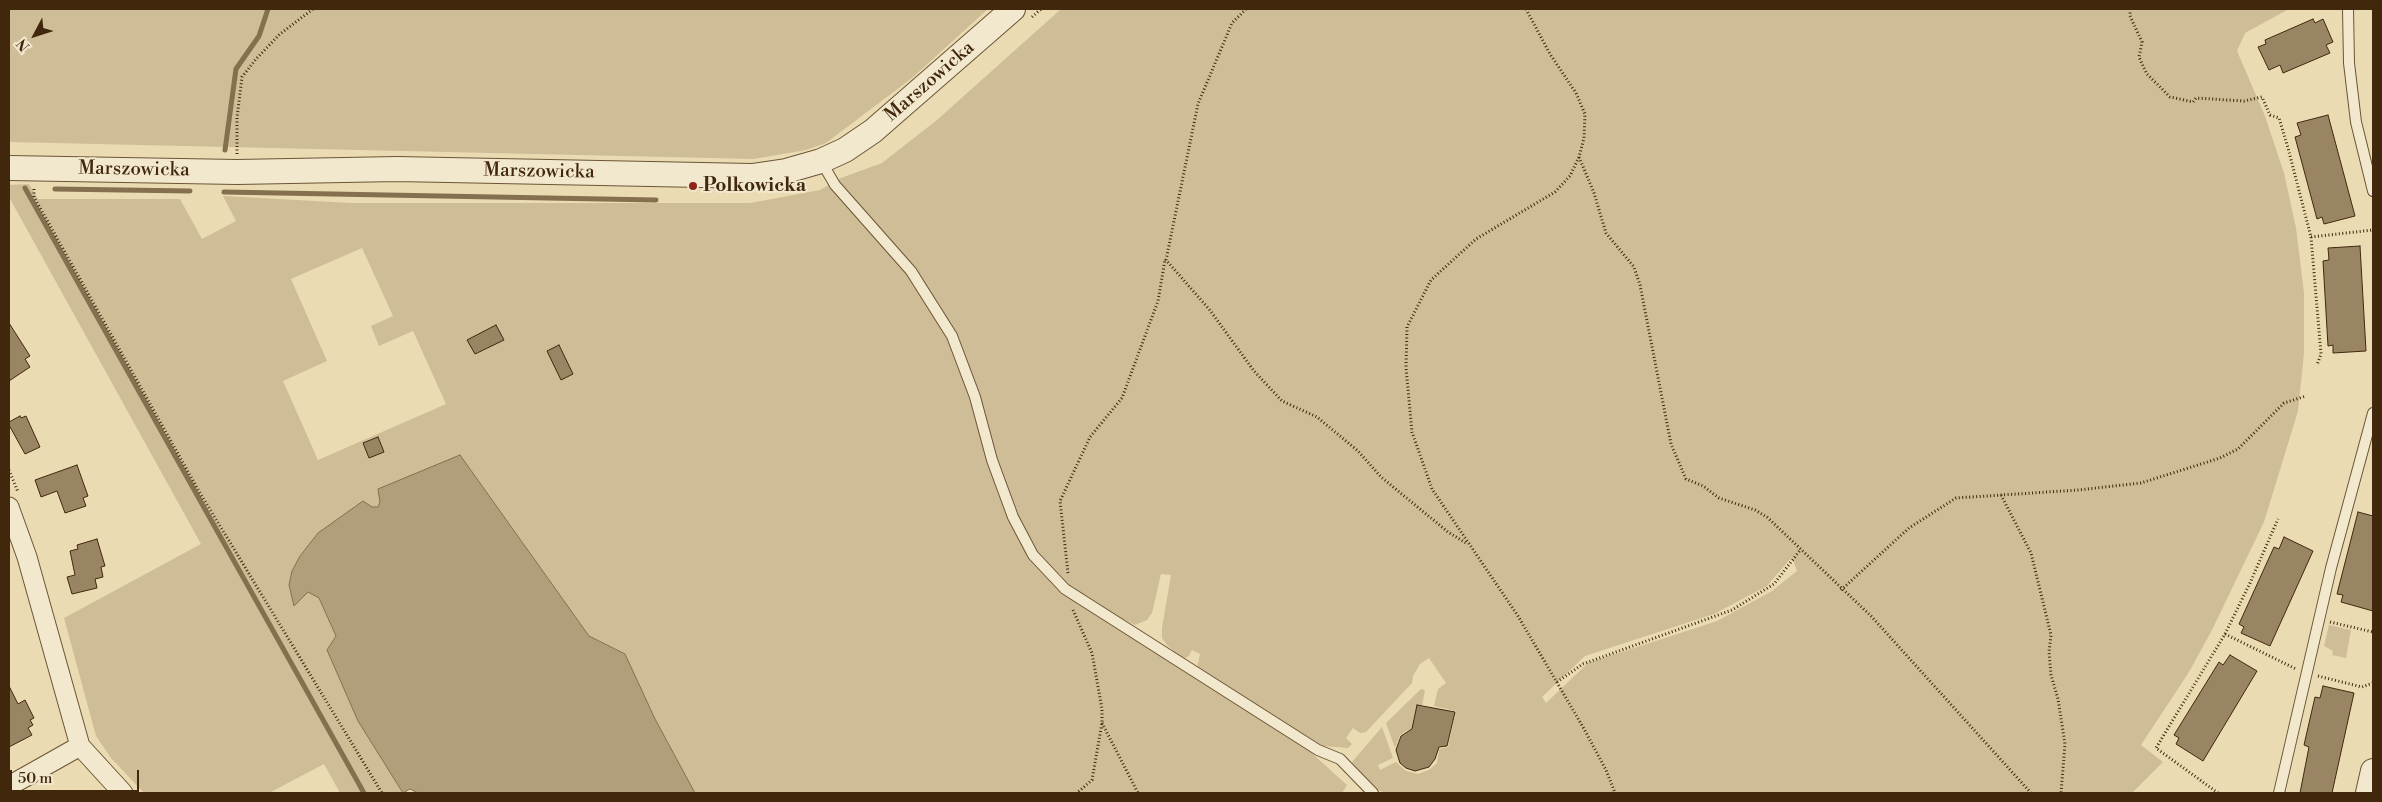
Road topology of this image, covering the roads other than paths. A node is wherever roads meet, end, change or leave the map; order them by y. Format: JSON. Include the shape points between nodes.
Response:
{"nodes":[{"id":1,"x":1013,"y":9,"type":"edge"},
{"id":2,"x":2348,"y":9,"type":"edge"},
{"id":3,"x":821,"y":161,"type":"junction"},
{"id":4,"x":9,"y":168,"type":"edge"},
{"id":5,"x":2373,"y":191,"type":"edge"},
{"id":6,"x":2373,"y":413,"type":"edge"},
{"id":7,"x":9,"y":507,"type":"edge"},
{"id":8,"x":80,"y":746,"type":"junction"},
{"id":9,"x":2373,"y":771,"type":"edge"},
{"id":10,"x":9,"y":786,"type":"edge"},
{"id":11,"x":123,"y":793,"type":"edge"},
{"id":12,"x":1373,"y":793,"type":"edge"},
{"id":13,"x":2279,"y":793,"type":"edge"},
{"id":14,"x":2368,"y":793,"type":"edge"}],
"edges":[{"from":1,"to":3,"type":"street","name":"Marszowicka","via":[[879,126],[845,150]]},
{"from":2,"to":5,"type":"lane","via":[[2349,63],[2356,122]]},
{"from":3,"to":4,"type":"street","name":"Marszowicka","via":[[752,176],[397,169],[237,172]]},
{"from":3,"to":12,"type":"lane","via":[[835,185],[911,271],[952,336],[1013,517],[1034,555],[1065,589],[1318,750],[1340,759]]},
{"from":6,"to":13,"type":"lane","via":[[2319,619]]},
{"from":7,"to":8,"type":"street","via":[[27,557]]},
{"from":8,"to":10,"type":"street"},
{"from":8,"to":11,"type":"street"},
{"from":9,"to":14,"type":"street"}]}
